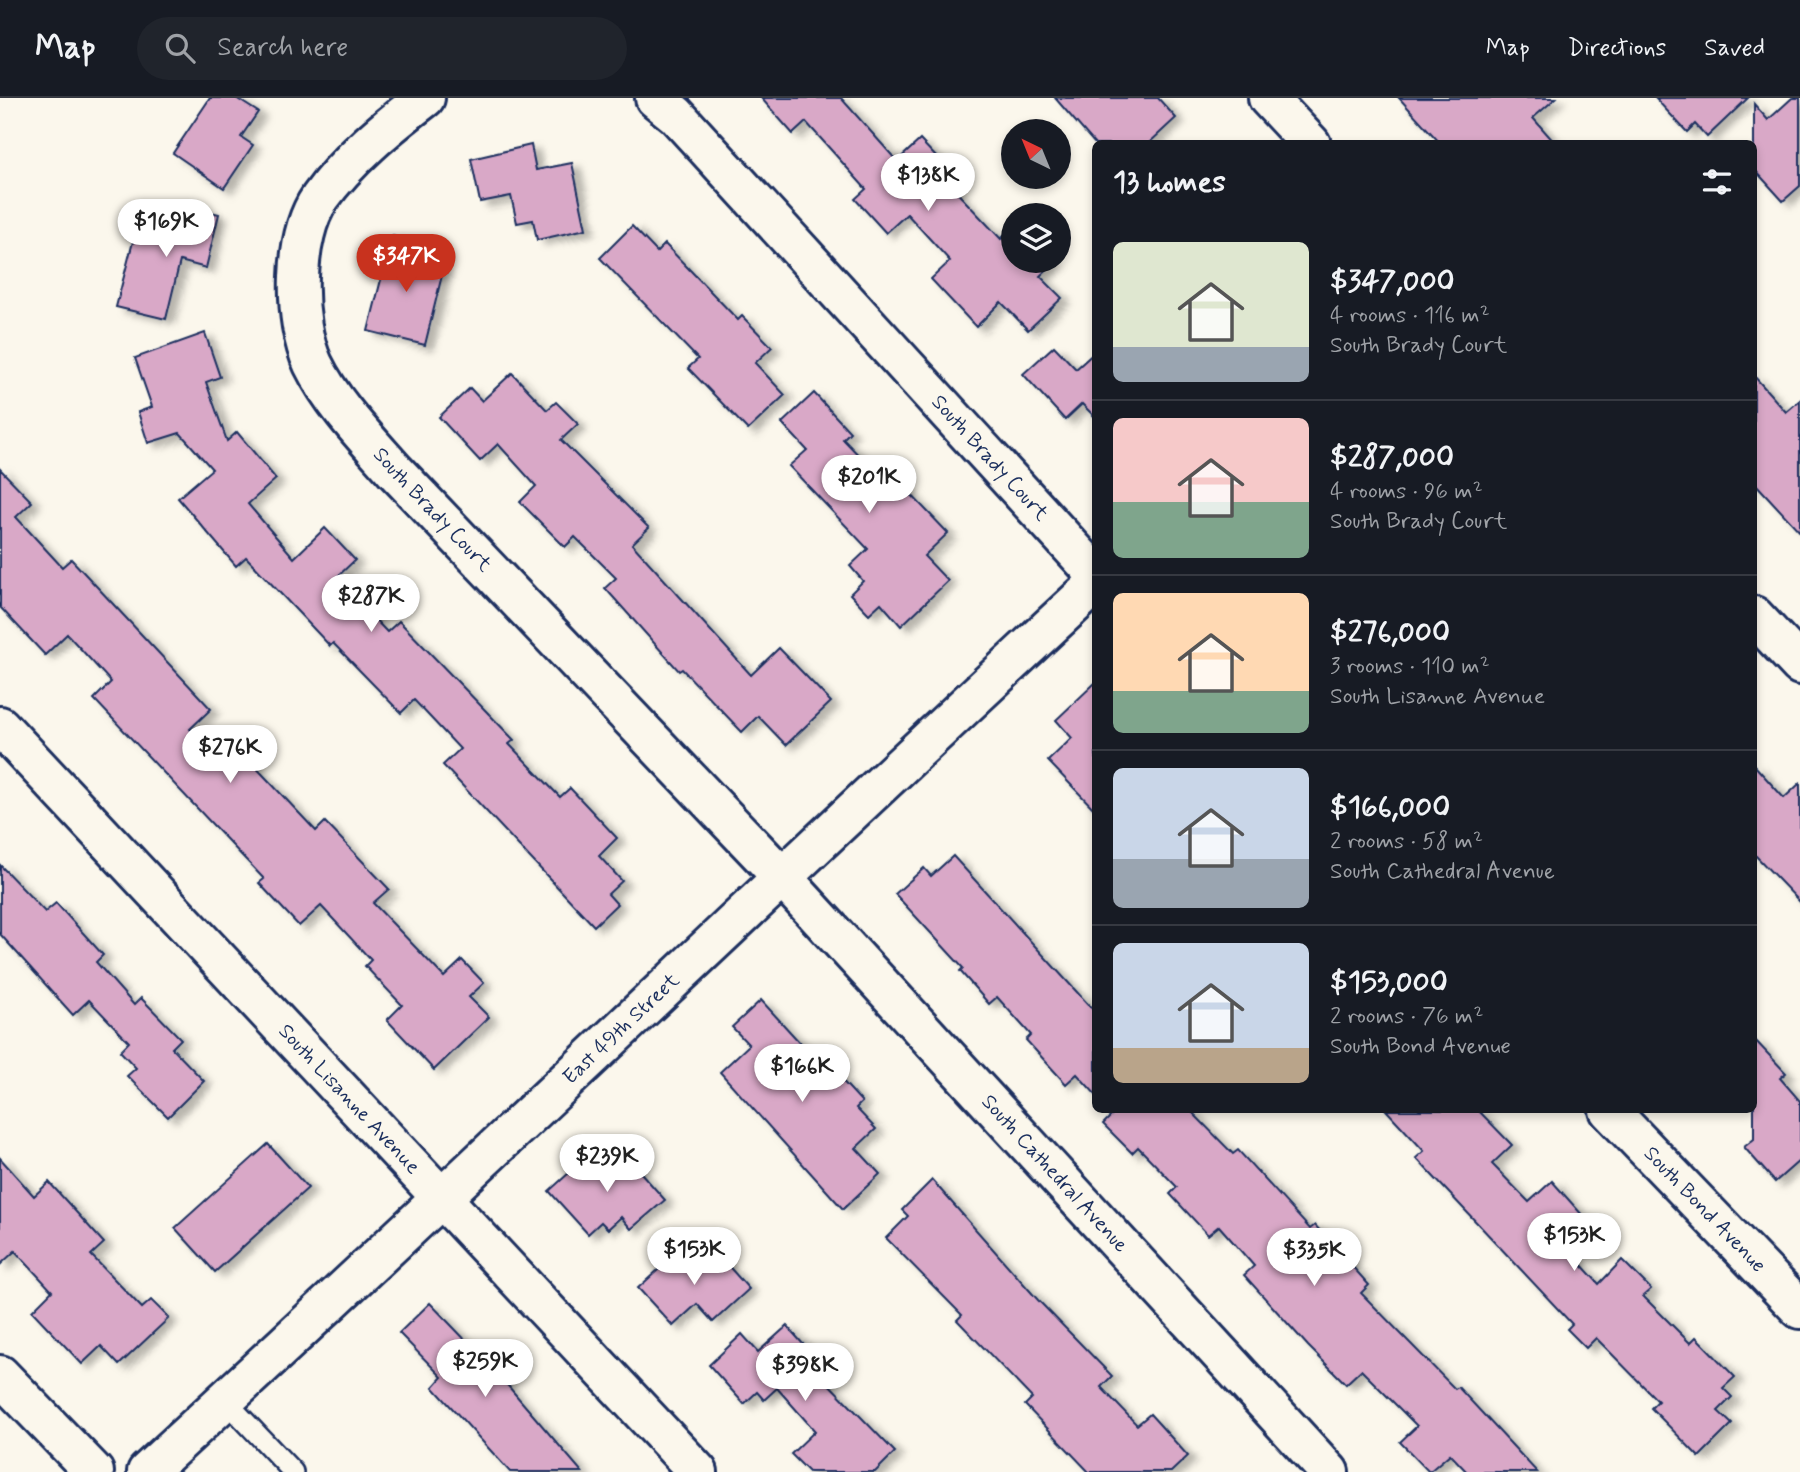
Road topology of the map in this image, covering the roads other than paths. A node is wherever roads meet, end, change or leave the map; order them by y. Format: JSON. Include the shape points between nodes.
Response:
{"nodes":[{"id":1,"x":425,"y":98,"type":"edge"},
{"id":2,"x":655,"y":98,"type":"edge"},
{"id":3,"x":1268,"y":98,"type":"edge"},
{"id":4,"x":1307,"y":140,"type":"edge"},
{"id":5,"x":1092,"y":570,"type":"edge"},
{"id":6,"x":1092,"y":588,"type":"edge"},
{"id":7,"x":1757,"y":619,"type":"edge"},
{"id":8,"x":1800,"y":666,"type":"edge"},
{"id":9,"x":0,"y":726,"type":"edge"},
{"id":10,"x":781,"y":876,"type":"junction"},
{"id":11,"x":1612,"y":1113,"type":"edge"},
{"id":12,"x":442,"y":1200,"type":"junction"},
{"id":13,"x":1800,"y":1309,"type":"edge"},
{"id":14,"x":0,"y":1375,"type":"edge"},
{"id":15,"x":225,"y":1400,"type":"junction"},
{"id":16,"x":94,"y":1472,"type":"edge"},
{"id":17,"x":146,"y":1472,"type":"edge"},
{"id":18,"x":293,"y":1472,"type":"edge"},
{"id":19,"x":698,"y":1472,"type":"edge"},
{"id":20,"x":1329,"y":1472,"type":"edge"}],
"edges":[{"from":1,"to":10,"type":"street","name":"South Brady Court","via":[[381,132],[319,199],[298,276],[298,314],[312,363],[350,419],[394,470]]},
{"from":2,"to":5,"type":"street","name":"South Brady Court","via":[[676,115]]},
{"from":3,"to":4,"type":"street"},
{"from":6,"to":10,"type":"street","name":"East 49th Street"},
{"from":7,"to":8,"type":"street"},
{"from":9,"to":12,"type":"street","name":"South Lisanne Avenue"},
{"from":10,"to":12,"type":"street","name":"East 49th Street"},
{"from":10,"to":20,"type":"street","name":"South Cathedral Avenue"},
{"from":11,"to":13,"type":"street","name":"South Bond Avenue"},
{"from":12,"to":15,"type":"street","name":"East 49th Street"},
{"from":12,"to":19,"type":"street","name":"South Lisanne Avenue"},
{"from":14,"to":16,"type":"street"},
{"from":15,"to":17,"type":"street","name":"East 49th Street"},
{"from":15,"to":18,"type":"lane"}]}
